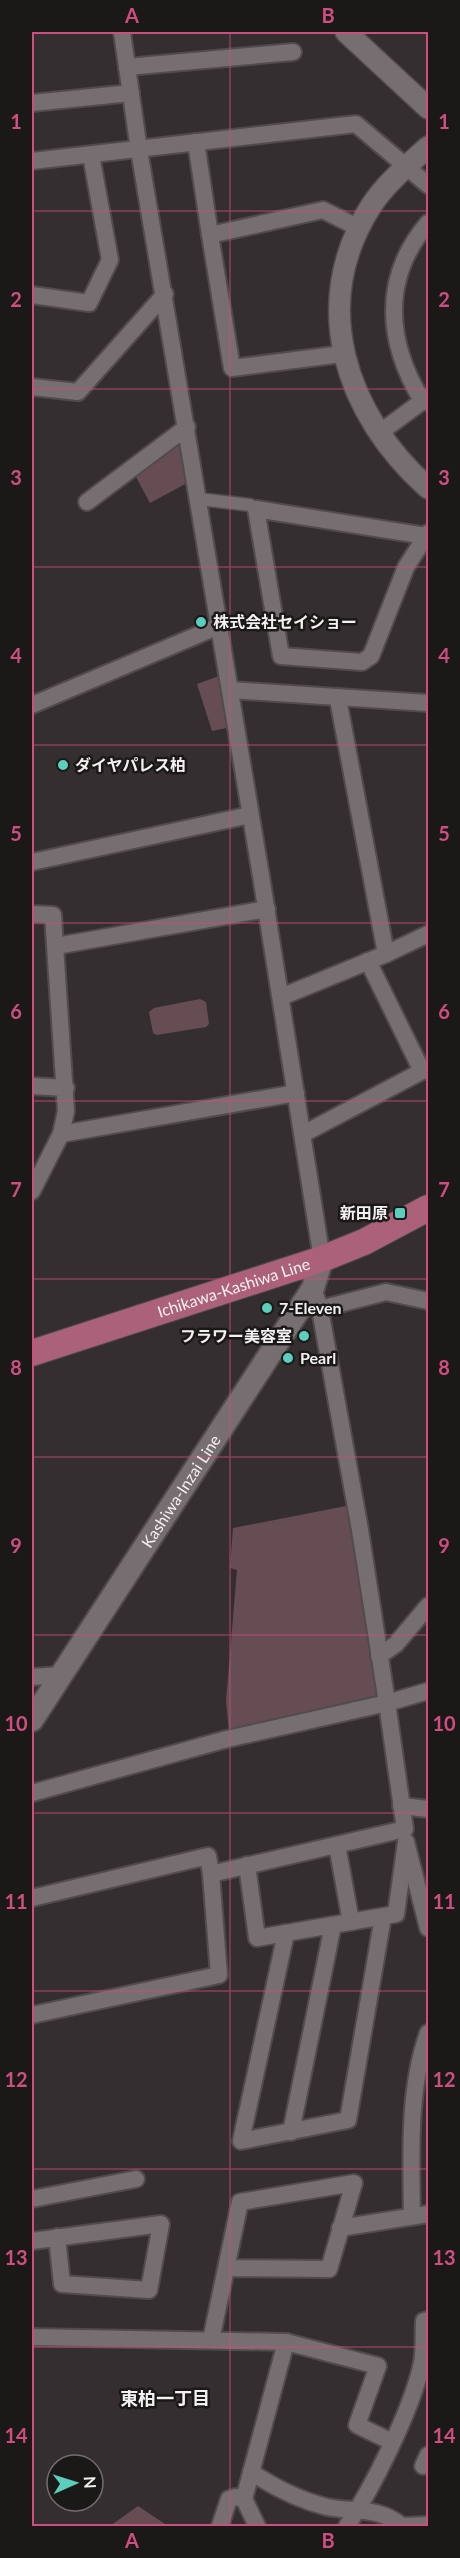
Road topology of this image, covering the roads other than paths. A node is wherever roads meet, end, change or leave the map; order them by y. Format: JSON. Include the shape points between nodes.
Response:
{"nodes":[{"id":1,"x":122,"y":32,"type":"edge"},
{"id":2,"x":346,"y":32,"type":"edge"},
{"id":3,"x":293,"y":52,"type":"dead end"},
{"id":4,"x":127,"y":67,"type":"junction"},
{"id":5,"x":131,"y":93,"type":"junction"},
{"id":6,"x":32,"y":103,"type":"edge"},
{"id":7,"x":429,"y":108,"type":"edge"},
{"id":8,"x":196,"y":142,"type":"junction"},
{"id":9,"x":429,"y":147,"type":"edge"},
{"id":10,"x":139,"y":150,"type":"junction"},
{"id":11,"x":91,"y":155,"type":"junction"},
{"id":12,"x":32,"y":161,"type":"edge"},
{"id":13,"x":406,"y":166,"type":"junction"},
{"id":14,"x":429,"y":185,"type":"edge"},
{"id":15,"x":429,"y":223,"type":"edge"},
{"id":16,"x":359,"y":228,"type":"junction"},
{"id":17,"x":210,"y":235,"type":"junction"},
{"id":18,"x":165,"y":294,"type":"junction"},
{"id":19,"x":32,"y":295,"type":"edge"},
{"id":20,"x":342,"y":354,"type":"junction"},
{"id":21,"x":32,"y":387,"type":"edge"},
{"id":22,"x":426,"y":400,"type":"edge"},
{"id":23,"x":187,"y":427,"type":"junction"},
{"id":24,"x":378,"y":434,"type":"junction"},
{"id":25,"x":429,"y":488,"type":"edge"},
{"id":26,"x":199,"y":500,"type":"junction"},
{"id":27,"x":87,"y":502,"type":"dead end"},
{"id":28,"x":256,"y":509,"type":"junction"},
{"id":29,"x":427,"y":534,"type":"edge"},
{"id":30,"x":219,"y":626,"type":"junction"},
{"id":31,"x":230,"y":690,"type":"junction"},
{"id":32,"x":338,"y":699,"type":"junction"},
{"id":33,"x":429,"y":703,"type":"edge"},
{"id":34,"x":32,"y":705,"type":"edge"},
{"id":35,"x":250,"y":815,"type":"junction"},
{"id":36,"x":32,"y":862,"type":"edge"},
{"id":37,"x":267,"y":909,"type":"junction"},
{"id":38,"x":32,"y":914,"type":"edge"},
{"id":39,"x":429,"y":933,"type":"edge"},
{"id":40,"x":56,"y":946,"type":"junction"},
{"id":41,"x":386,"y":954,"type":"junction"},
{"id":42,"x":368,"y":961,"type":"junction"},
{"id":43,"x":281,"y":997,"type":"junction"},
{"id":44,"x":425,"y":1069,"type":"edge"},
{"id":45,"x":32,"y":1086,"type":"edge"},
{"id":46,"x":66,"y":1089,"type":"junction"},
{"id":47,"x":296,"y":1093,"type":"junction"},
{"id":48,"x":62,"y":1134,"type":"junction"},
{"id":49,"x":303,"y":1134,"type":"junction"},
{"id":50,"x":32,"y":1191,"type":"edge"},
{"id":51,"x":429,"y":1208,"type":"edge"},
{"id":52,"x":322,"y":1259,"type":"junction"},
{"id":53,"x":313,"y":1288,"type":"junction"},
{"id":54,"x":429,"y":1300,"type":"edge"},
{"id":55,"x":320,"y":1309,"type":"junction"},
{"id":56,"x":32,"y":1353,"type":"edge"},
{"id":57,"x":429,"y":1606,"type":"edge"},
{"id":58,"x":379,"y":1656,"type":"junction"},
{"id":59,"x":61,"y":1675,"type":"junction"},
{"id":60,"x":32,"y":1677,"type":"edge"},
{"id":61,"x":429,"y":1691,"type":"edge"},
{"id":62,"x":387,"y":1703,"type":"junction"},
{"id":63,"x":32,"y":1720,"type":"edge"},
{"id":64,"x":32,"y":1793,"type":"edge"},
{"id":65,"x":401,"y":1806,"type":"junction"},
{"id":66,"x":429,"y":1809,"type":"edge"},
{"id":67,"x":406,"y":1835,"type":"junction"},
{"id":68,"x":337,"y":1845,"type":"junction"},
{"id":69,"x":247,"y":1865,"type":"junction"},
{"id":70,"x":211,"y":1874,"type":"junction"},
{"id":71,"x":32,"y":1898,"type":"edge"},
{"id":72,"x":383,"y":1917,"type":"junction"},
{"id":73,"x":351,"y":1922,"type":"junction"},
{"id":74,"x":333,"y":1925,"type":"junction"},
{"id":75,"x":429,"y":1928,"type":"edge"},
{"id":76,"x":286,"y":1933,"type":"junction"},
{"id":77,"x":32,"y":2015,"type":"edge"},
{"id":78,"x":429,"y":2032,"type":"edge"},
{"id":79,"x":291,"y":2132,"type":"junction"},
{"id":80,"x":136,"y":2179,"type":"dead end"},
{"id":81,"x":32,"y":2199,"type":"edge"},
{"id":82,"x":420,"y":2215,"type":"edge"},
{"id":83,"x":340,"y":2228,"type":"junction"},
{"id":84,"x":57,"y":2238,"type":"junction"},
{"id":85,"x":32,"y":2241,"type":"edge"},
{"id":86,"x":226,"y":2268,"type":"junction"},
{"id":87,"x":429,"y":2320,"type":"edge"},
{"id":88,"x":32,"y":2337,"type":"edge"},
{"id":89,"x":211,"y":2340,"type":"junction"},
{"id":90,"x":286,"y":2342,"type":"junction"},
{"id":91,"x":392,"y":2442,"type":"junction"},
{"id":92,"x":251,"y":2472,"type":"junction"},
{"id":93,"x":244,"y":2499,"type":"junction"},
{"id":94,"x":358,"y":2510,"type":"junction"},
{"id":95,"x":429,"y":2525,"type":"edge"},
{"id":96,"x":220,"y":2526,"type":"edge"},
{"id":97,"x":257,"y":2526,"type":"edge"},
{"id":98,"x":347,"y":2526,"type":"edge"},
{"id":99,"x":402,"y":2526,"type":"edge"}],
"edges":[{"from":1,"to":4,"type":"street"},
{"from":2,"to":7,"type":"street"},
{"from":3,"to":4,"type":"street"},
{"from":4,"to":5,"type":"street"},
{"from":5,"to":6,"type":"street"},
{"from":5,"to":10,"type":"street"},
{"from":8,"to":10,"type":"street"},
{"from":8,"to":13,"type":"street","via":[[356,124]]},
{"from":8,"to":17,"type":"street"},
{"from":9,"to":13,"type":"street"},
{"from":10,"to":11,"type":"street"},
{"from":10,"to":18,"type":"street"},
{"from":11,"to":12,"type":"street"},
{"from":11,"to":19,"type":"street","via":[[110,260],[89,303]]},
{"from":13,"to":14,"type":"street"},
{"from":13,"to":16,"type":"street","via":[[372,205]]},
{"from":15,"to":22,"type":"street","via":[[405,259],[394,301],[398,349],[406,375]]},
{"from":16,"to":17,"type":"street","via":[[322,210]]},
{"from":16,"to":20,"type":"street","via":[[343,282]]},
{"from":17,"to":20,"type":"street","via":[[232,368]]},
{"from":18,"to":21,"type":"street","via":[[78,392]]},
{"from":18,"to":23,"type":"street"},
{"from":20,"to":24,"type":"street","via":[[360,403]]},
{"from":22,"to":24,"type":"street"},
{"from":23,"to":26,"type":"street"},
{"from":23,"to":27,"type":"street"},
{"from":24,"to":25,"type":"street"},
{"from":26,"to":28,"type":"street","via":[[250,505]]},
{"from":26,"to":30,"type":"street"},
{"from":28,"to":29,"type":"street"},
{"from":28,"to":29,"type":"street","via":[[281,657],[362,662],[371,656],[406,567]]},
{"from":30,"to":31,"type":"street"},
{"from":30,"to":34,"type":"street"},
{"from":31,"to":32,"type":"street"},
{"from":31,"to":35,"type":"street"},
{"from":32,"to":33,"type":"street"},
{"from":32,"to":41,"type":"street"},
{"from":35,"to":36,"type":"street"},
{"from":35,"to":37,"type":"street"},
{"from":37,"to":40,"type":"street"},
{"from":37,"to":43,"type":"street"},
{"from":38,"to":40,"type":"street","via":[[53,915]]},
{"from":39,"to":41,"type":"street"},
{"from":40,"to":46,"type":"street"},
{"from":41,"to":42,"type":"street"},
{"from":42,"to":43,"type":"street"},
{"from":42,"to":44,"type":"street"},
{"from":43,"to":47,"type":"street"},
{"from":44,"to":49,"type":"street"},
{"from":45,"to":46,"type":"street"},
{"from":46,"to":48,"type":"street"},
{"from":47,"to":48,"type":"street"},
{"from":47,"to":49,"type":"street"},
{"from":48,"to":50,"type":"street"},
{"from":49,"to":52,"type":"street"},
{"from":51,"to":52,"type":"main road","name":"Ichikawa-Kashiwa Line"},
{"from":52,"to":53,"type":"main road","name":"Kashiwa-Inzai Line"},
{"from":52,"to":56,"type":"main road","name":"Ichikawa-Kashiwa Line"},
{"from":53,"to":55,"type":"street"},
{"from":53,"to":59,"type":"main road","name":"Kashiwa-Inzai Line"},
{"from":54,"to":55,"type":"street","via":[[386,1292]]},
{"from":55,"to":58,"type":"street"},
{"from":57,"to":58,"type":"street","via":[[396,1644]]},
{"from":58,"to":62,"type":"street"},
{"from":59,"to":60,"type":"street"},
{"from":59,"to":63,"type":"main road","name":"Kashiwa-Inzai Line"},
{"from":61,"to":62,"type":"street"},
{"from":62,"to":64,"type":"street","via":[[227,1739]]},
{"from":62,"to":65,"type":"street"},
{"from":65,"to":66,"type":"street"},
{"from":65,"to":67,"type":"street"},
{"from":67,"to":68,"type":"street"},
{"from":67,"to":72,"type":"street","via":[[396,1914]]},
{"from":67,"to":75,"type":"street"},
{"from":68,"to":69,"type":"street"},
{"from":68,"to":73,"type":"street"},
{"from":69,"to":70,"type":"street"},
{"from":69,"to":76,"type":"street","via":[[257,1938]]},
{"from":70,"to":71,"type":"street","via":[[208,1856]]},
{"from":70,"to":77,"type":"street","via":[[219,1975]]},
{"from":72,"to":73,"type":"street"},
{"from":72,"to":79,"type":"street","via":[[348,2120]]},
{"from":73,"to":74,"type":"street"},
{"from":74,"to":76,"type":"street"},
{"from":74,"to":79,"type":"street"},
{"from":76,"to":79,"type":"street","via":[[242,2141]]},
{"from":78,"to":82,"type":"street","via":[[419,2058],[411,2153]]},
{"from":80,"to":81,"type":"street"},
{"from":82,"to":83,"type":"street"},
{"from":83,"to":86,"type":"street","via":[[329,2269]]},
{"from":83,"to":86,"type":"street","via":[[354,2182],[240,2202]]},
{"from":84,"to":84,"type":"street","via":[[160,2224],[149,2290],[62,2284]]},
{"from":84,"to":85,"type":"street"},
{"from":86,"to":89,"type":"street"},
{"from":87,"to":91,"type":"street","via":[[424,2321],[422,2365]]},
{"from":88,"to":89,"type":"street"},
{"from":89,"to":90,"type":"street"},
{"from":90,"to":91,"type":"street","via":[[378,2366],[357,2426]]},
{"from":90,"to":92,"type":"street"},
{"from":91,"to":94,"type":"street"},
{"from":92,"to":93,"type":"street"},
{"from":92,"to":94,"type":"street","via":[[280,2491],[327,2506]]},
{"from":93,"to":96,"type":"street","via":[[229,2499]]},
{"from":93,"to":97,"type":"street"},
{"from":94,"to":98,"type":"street"},
{"from":94,"to":99,"type":"street","via":[[373,2510]]},
{"from":95,"to":99,"type":"street"}]}
